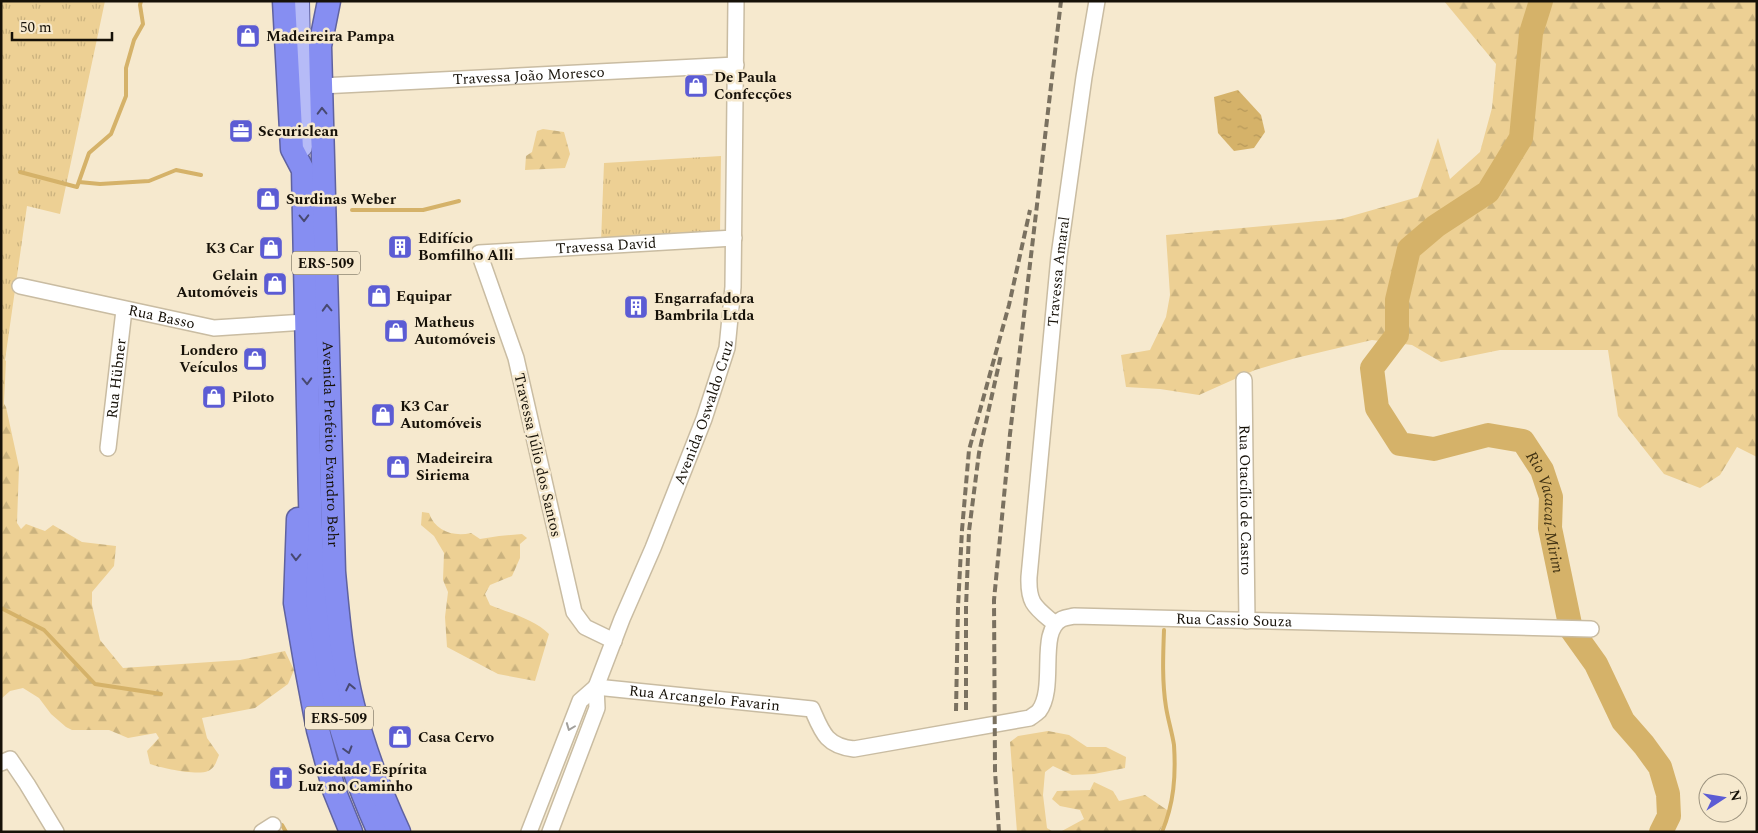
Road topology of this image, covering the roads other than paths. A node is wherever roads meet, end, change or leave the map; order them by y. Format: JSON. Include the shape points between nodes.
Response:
{"nodes":[{"id":1,"x":284,"y":1,"type":"edge"},
{"id":2,"x":299,"y":1,"type":"edge"},
{"id":3,"x":319,"y":1,"type":"edge"},
{"id":4,"x":329,"y":1,"type":"edge"},
{"id":5,"x":736,"y":1,"type":"edge"},
{"id":6,"x":1097,"y":1,"type":"edge"},
{"id":7,"x":320,"y":46,"type":"junction"},
{"id":8,"x":736,"y":65,"type":"junction"},
{"id":9,"x":321,"y":86,"type":"junction"},
{"id":10,"x":303,"y":170,"type":"junction"},
{"id":11,"x":734,"y":238,"type":"junction"},
{"id":12,"x":479,"y":253,"type":"joint"},
{"id":13,"x":20,"y":286,"type":"dead end"},
{"id":14,"x":124,"y":310,"type":"junction"},
{"id":15,"x":305,"y":322,"type":"junction"},
{"id":16,"x":1244,"y":380,"type":"dead end"},
{"id":17,"x":108,"y":448,"type":"dead end"},
{"id":18,"x":310,"y":475,"type":"junction"},
{"id":19,"x":332,"y":479,"type":"junction"},
{"id":20,"x":1247,"y":621,"type":"junction"},
{"id":21,"x":1055,"y":624,"type":"junction"},
{"id":22,"x":1592,"y":629,"type":"dead end"},
{"id":23,"x":614,"y":641,"type":"junction"},
{"id":24,"x":596,"y":687,"type":"junction"},
{"id":25,"x":6,"y":761,"type":"edge"},
{"id":26,"x":546,"y":789,"type":"junction"},
{"id":27,"x":564,"y":794,"type":"junction"},
{"id":28,"x":56,"y":832,"type":"edge"},
{"id":29,"x":351,"y":832,"type":"edge"},
{"id":30,"x":379,"y":832,"type":"edge"},
{"id":31,"x":399,"y":832,"type":"edge"},
{"id":32,"x":413,"y":832,"type":"edge"},
{"id":33,"x":529,"y":832,"type":"edge"},
{"id":34,"x":550,"y":832,"type":"edge"}],
"edges":[{"from":1,"to":10,"type":"highway","name":"Avenida Prefeito Evandro Behr","number":"ERS-509","via":[[292,148]]},
{"from":2,"to":10,"type":"main road","name":"Avenida Prefeito Evandro Behr","number":"ERS-509"},
{"from":3,"to":7,"type":"main road","name":"Avenida Prefeito Evandro Behr","number":"ERS-509"},
{"from":4,"to":7,"type":"highway","name":"Avenida Prefeito Evandro Behr","number":"ERS-509"},
{"from":5,"to":8,"type":"street","name":"Avenida Oswaldo Cruz"},
{"from":6,"to":21,"type":"street","name":"Travessa Amaral","via":[[1059,256],[1029,592],[1032,603]]},
{"from":7,"to":9,"type":"highway","name":"Avenida Prefeito Evandro Behr","number":"ERS-509"},
{"from":8,"to":9,"type":"street","name":"Travessa João Moresco"},
{"from":8,"to":11,"type":"street","name":"Avenida Oswaldo Cruz"},
{"from":19,"to":9,"type":"highway","name":"Avenida Prefeito Evandro Behr","number":"ERS-509","one_way":true},
{"from":10,"to":15,"type":"highway","name":"Avenida Prefeito Evandro Behr","number":"ERS-509","one_way":true},
{"from":11,"to":12,"type":"street","name":"Travessa David"},
{"from":11,"to":23,"type":"street","name":"Avenida Oswaldo Cruz","via":[[727,348],[704,420]]},
{"from":12,"to":23,"type":"street","name":"Travessa Júlio dos Santos","via":[[516,358],[574,612],[585,627]]},
{"from":13,"to":14,"type":"street","name":"Rua Basso"},
{"from":14,"to":15,"type":"street","name":"Rua Basso","via":[[214,328]]},
{"from":14,"to":17,"type":"street","name":"Rua Hübner"},
{"from":15,"to":18,"type":"highway","name":"Avenida Prefeito Evandro Behr","number":"ERS-509","one_way":true},
{"from":16,"to":20,"type":"street","name":"Rua Otacílio de Castro"},
{"from":18,"to":29,"type":"highway","number":"ERS-509","one_way":true,"via":[[297,524],[295,603],[318,730],[334,790]]},
{"from":18,"to":30,"type":"highway","name":"Avenida Prefeito Evandro Behr","number":"ERS-509","one_way":true,"via":[[319,625],[352,764]]},
{"from":31,"to":19,"type":"highway","name":"Avenida Prefeito Evandro Behr","number":"ERS-509","one_way":true,"via":[[384,801],[353,705],[334,572]]},
{"from":19,"to":32,"type":"highway","number":"ERS-509","via":[[343,508],[349,597],[369,704],[394,788]]},
{"from":20,"to":21,"type":"street","name":"Rua Cassio Souza","via":[[1074,616]]},
{"from":20,"to":22,"type":"street","name":"Rua Cassio Souza"},
{"from":21,"to":24,"type":"street","name":"Rua Arcangelo Favarin","via":[[1050,632],[1044,701],[1030,718],[854,749],[836,746],[827,738],[812,709]]},
{"from":23,"to":24,"type":"street","name":"Avenida Oswaldo Cruz"},
{"from":24,"to":26,"type":"street","name":"Avenida Oswaldo Cruz","one_way":true,"via":[[580,701]]},
{"from":24,"to":27,"type":"street","name":"Avenida Oswaldo Cruz","via":[[597,708]]},
{"from":25,"to":28,"type":"street","via":[[27,784]]},
{"from":26,"to":27,"type":"street"},
{"from":26,"to":33,"type":"street","name":"Avenida Oswaldo Cruz"},
{"from":27,"to":34,"type":"street","name":"Avenida Oswaldo Cruz"}]}
